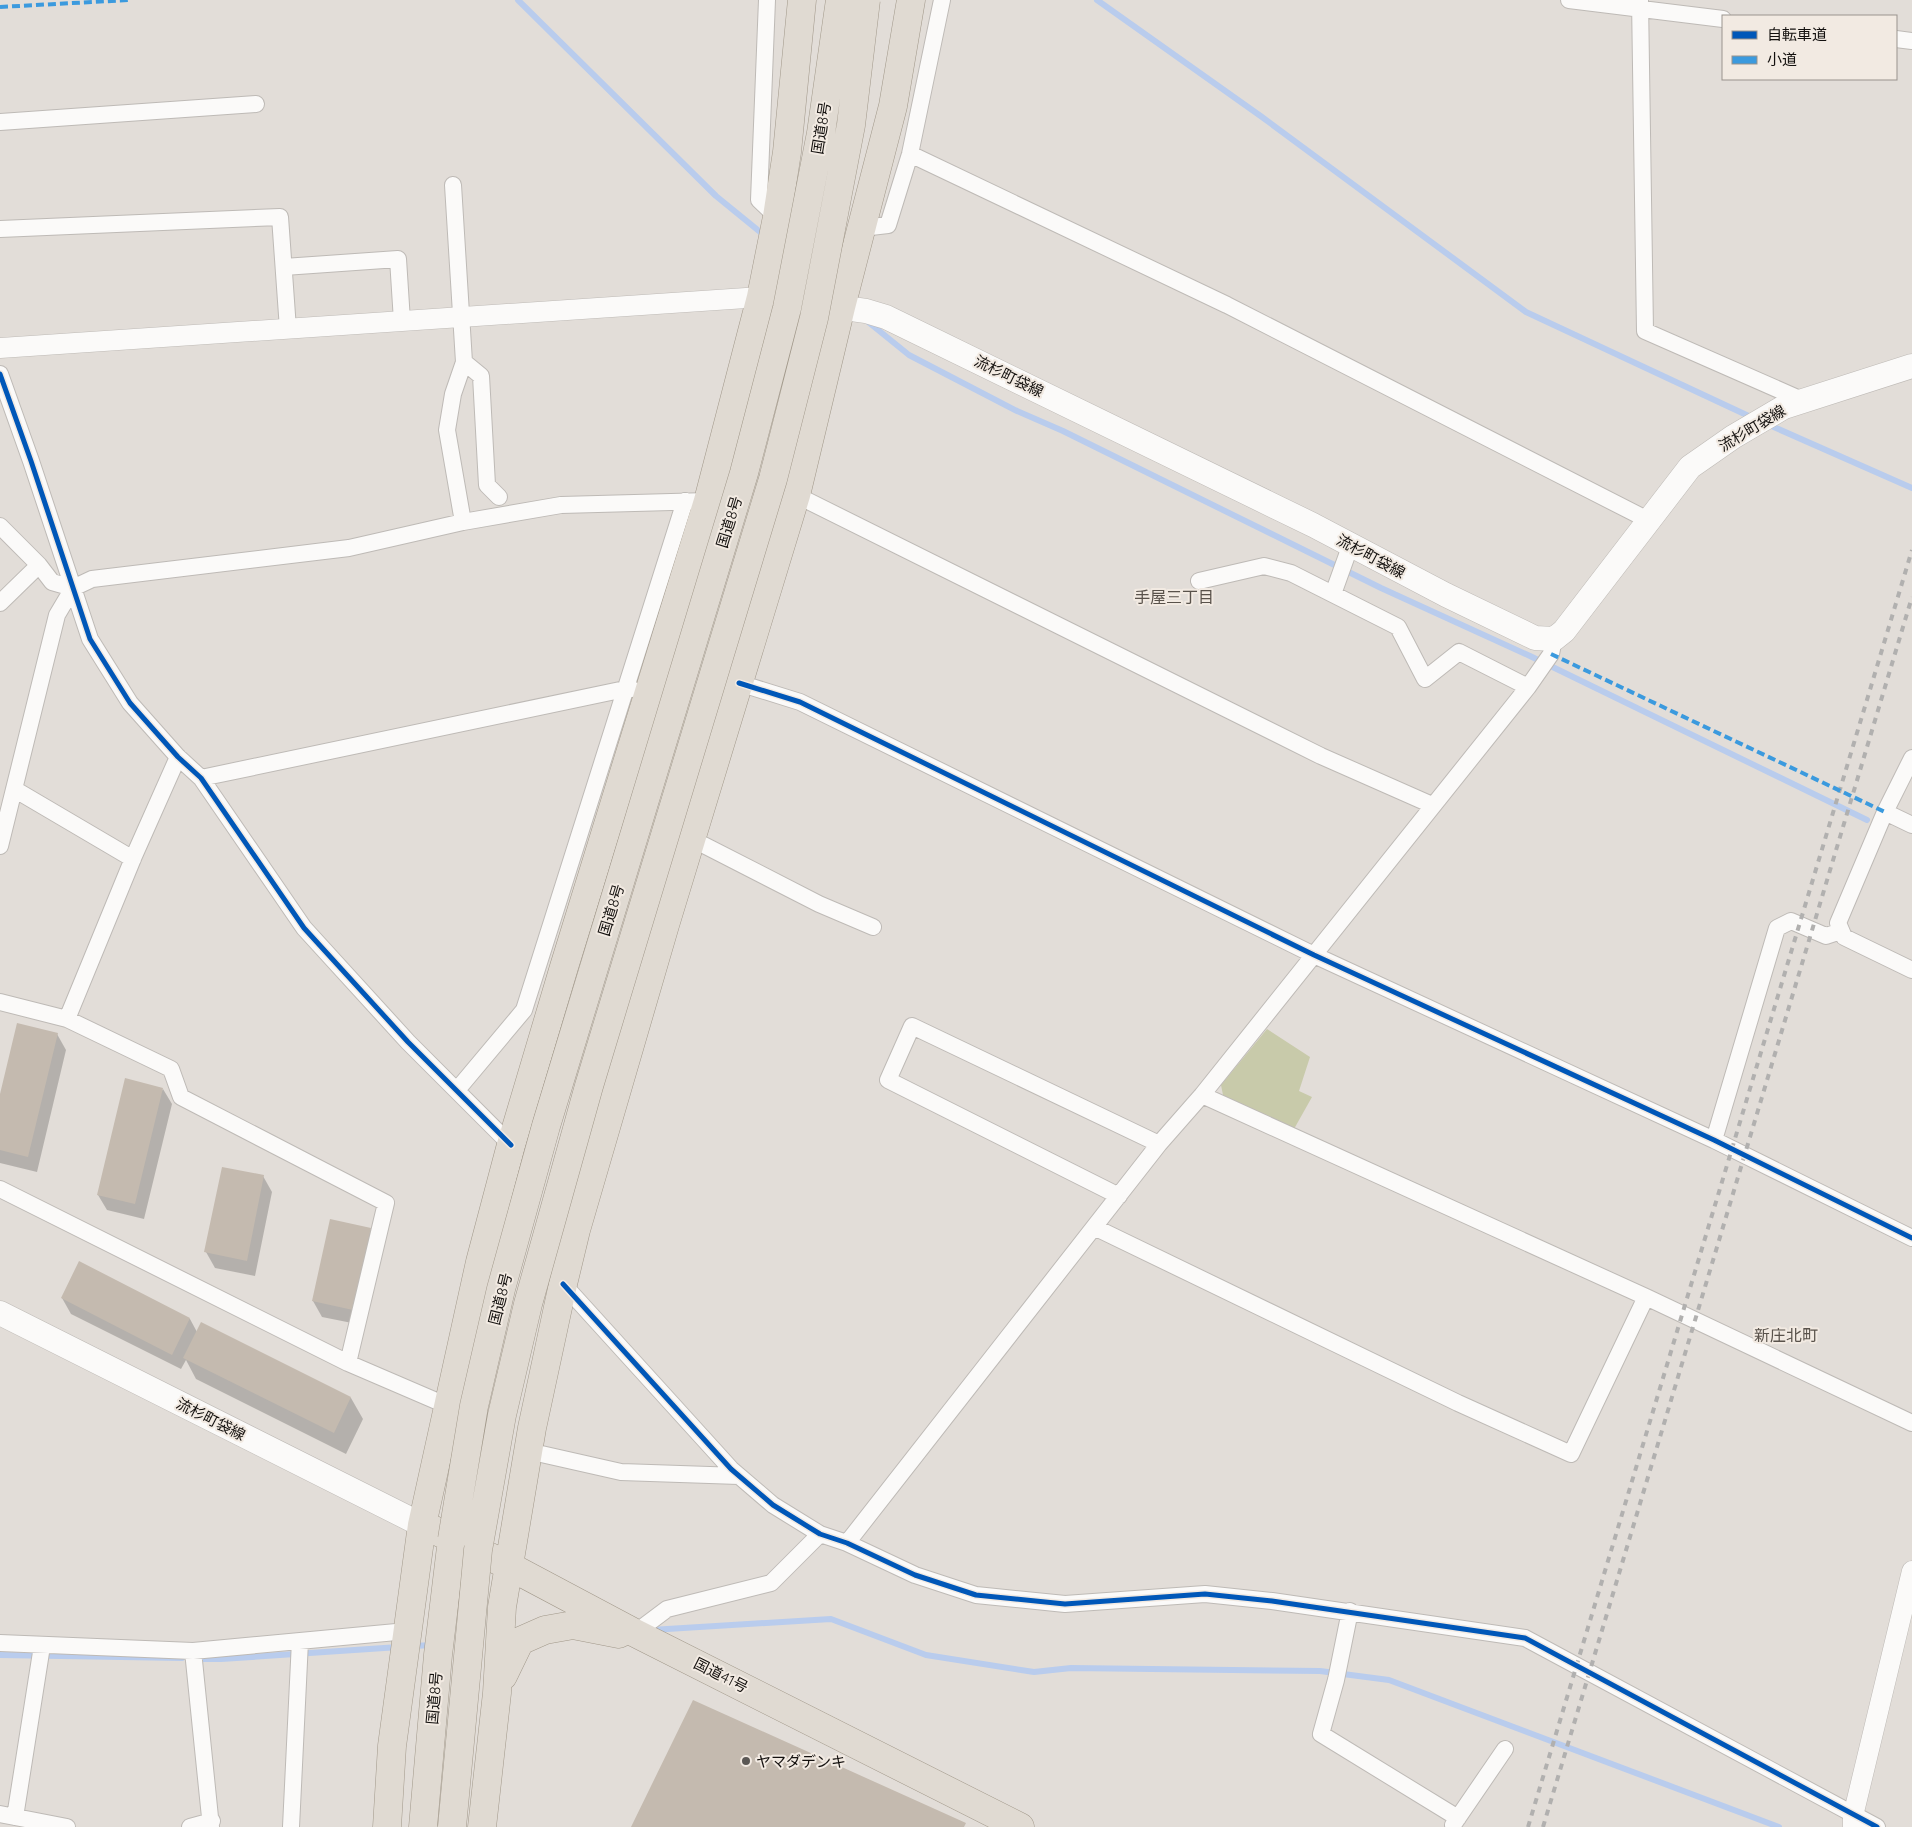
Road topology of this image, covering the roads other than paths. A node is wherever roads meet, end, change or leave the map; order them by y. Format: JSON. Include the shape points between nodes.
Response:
{"nodes":[{"id":1,"x":766,"y":0,"type":"edge"},
{"id":2,"x":802,"y":0,"type":"edge"},
{"id":3,"x":840,"y":0,"type":"edge"},
{"id":4,"x":866,"y":0,"type":"edge"},
{"id":5,"x":911,"y":0,"type":"edge"},
{"id":6,"x":942,"y":0,"type":"edge"},
{"id":7,"x":1569,"y":0,"type":"edge"},
{"id":8,"x":1640,"y":5,"type":"edge"},
{"id":9,"x":1722,"y":19,"type":"edge"},
{"id":10,"x":1897,"y":39,"type":"edge"},
{"id":11,"x":1912,"y":41,"type":"edge"},
{"id":12,"x":256,"y":104,"type":"dead end"},
{"id":13,"x":0,"y":122,"type":"edge"},
{"id":14,"x":910,"y":154,"type":"junction"},
{"id":15,"x":453,"y":185,"type":"dead end"},
{"id":16,"x":778,"y":217,"type":"junction"},
{"id":17,"x":862,"y":228,"type":"junction"},
{"id":18,"x":0,"y":229,"type":"edge"},
{"id":19,"x":284,"y":267,"type":"junction"},
{"id":20,"x":761,"y":297,"type":"junction"},
{"id":21,"x":841,"y":307,"type":"junction"},
{"id":22,"x":461,"y":317,"type":"junction"},
{"id":23,"x":402,"y":321,"type":"junction"},
{"id":24,"x":288,"y":329,"type":"junction"},
{"id":25,"x":0,"y":348,"type":"edge"},
{"id":26,"x":464,"y":362,"type":"junction"},
{"id":27,"x":1912,"y":366,"type":"edge"},
{"id":28,"x":0,"y":374,"type":"edge"},
{"id":29,"x":1793,"y":404,"type":"junction"},
{"id":30,"x":796,"y":495,"type":"junction"},
{"id":31,"x":499,"y":497,"type":"dead end"},
{"id":32,"x":696,"y":501,"type":"junction"},
{"id":33,"x":1648,"y":520,"type":"junction"},
{"id":34,"x":463,"y":522,"type":"junction"},
{"id":35,"x":0,"y":526,"type":"edge"},
{"id":36,"x":1349,"y":550,"type":"junction"},
{"id":37,"x":39,"y":564,"type":"junction"},
{"id":38,"x":1199,"y":581,"type":"dead end"},
{"id":39,"x":73,"y":588,"type":"junction"},
{"id":40,"x":1335,"y":588,"type":"junction"},
{"id":41,"x":0,"y":603,"type":"edge"},
{"id":42,"x":1554,"y":639,"type":"junction"},
{"id":43,"x":739,"y":683,"type":"junction"},
{"id":44,"x":1528,"y":687,"type":"junction"},
{"id":45,"x":637,"y":690,"type":"junction"},
{"id":46,"x":178,"y":757,"type":"junction"},
{"id":47,"x":1912,"y":758,"type":"edge"},
{"id":48,"x":201,"y":778,"type":"junction"},
{"id":49,"x":14,"y":788,"type":"junction"},
{"id":50,"x":1432,"y":805,"type":"junction"},
{"id":51,"x":1885,"y":812,"type":"junction"},
{"id":52,"x":1912,"y":825,"type":"edge"},
{"id":53,"x":692,"y":839,"type":"junction"},
{"id":54,"x":0,"y":846,"type":"edge"},
{"id":55,"x":133,"y":859,"type":"junction"},
{"id":56,"x":873,"y":927,"type":"dead end"},
{"id":57,"x":1841,"y":931,"type":"junction"},
{"id":58,"x":1314,"y":955,"type":"junction"},
{"id":59,"x":1912,"y":970,"type":"edge"},
{"id":60,"x":0,"y":1002,"type":"edge"},
{"id":61,"x":67,"y":1019,"type":"junction"},
{"id":62,"x":457,"y":1090,"type":"junction"},
{"id":63,"x":1202,"y":1095,"type":"junction"},
{"id":64,"x":1714,"y":1140,"type":"junction"},
{"id":65,"x":1159,"y":1144,"type":"junction"},
{"id":66,"x":511,"y":1145,"type":"junction"},
{"id":67,"x":0,"y":1189,"type":"edge"},
{"id":68,"x":1119,"y":1196,"type":"junction"},
{"id":69,"x":1094,"y":1227,"type":"junction"},
{"id":70,"x":1912,"y":1238,"type":"edge"},
{"id":71,"x":563,"y":1284,"type":"junction"},
{"id":72,"x":1646,"y":1297,"type":"junction"},
{"id":73,"x":0,"y":1313,"type":"edge"},
{"id":74,"x":348,"y":1363,"type":"junction"},
{"id":75,"x":448,"y":1406,"type":"junction"},
{"id":76,"x":1912,"y":1424,"type":"edge"},
{"id":77,"x":528,"y":1451,"type":"junction"},
{"id":78,"x":739,"y":1476,"type":"junction"},
{"id":79,"x":422,"y":1525,"type":"junction"},
{"id":80,"x":820,"y":1534,"type":"junction"},
{"id":81,"x":847,"y":1543,"type":"junction"},
{"id":82,"x":509,"y":1566,"type":"junction"},
{"id":83,"x":1912,"y":1571,"type":"edge"},
{"id":84,"x":1350,"y":1611,"type":"junction"},
{"id":85,"x":407,"y":1631,"type":"junction"},
{"id":86,"x":643,"y":1637,"type":"junction"},
{"id":87,"x":300,"y":1641,"type":"junction"},
{"id":88,"x":0,"y":1643,"type":"edge"},
{"id":89,"x":42,"y":1646,"type":"junction"},
{"id":90,"x":193,"y":1651,"type":"junction"},
{"id":91,"x":497,"y":1693,"type":"junction"},
{"id":92,"x":1505,"y":1749,"type":"dead end"},
{"id":93,"x":8,"y":1815,"type":"edge"},
{"id":94,"x":1455,"y":1822,"type":"edge"},
{"id":95,"x":1853,"y":1822,"type":"edge"},
{"id":96,"x":212,"y":1824,"type":"edge"},
{"id":97,"x":67,"y":1827,"type":"edge"},
{"id":98,"x":190,"y":1827,"type":"edge"},
{"id":99,"x":291,"y":1827,"type":"edge"},
{"id":100,"x":387,"y":1827,"type":"edge"},
{"id":101,"x":423,"y":1827,"type":"edge"},
{"id":102,"x":452,"y":1827,"type":"edge"},
{"id":103,"x":482,"y":1827,"type":"edge"},
{"id":104,"x":1020,"y":1827,"type":"edge"},
{"id":105,"x":1877,"y":1827,"type":"edge"}],
"edges":[{"from":1,"to":16,"type":"street","via":[[759,200]]},
{"from":2,"to":16,"type":"highway"},
{"from":3,"to":101,"type":"highway","name":"国道8号","bridge":true,"via":[[821,133],[782,328],[744,473],[546,1126],[501,1289],[474,1406],[452,1539]]},
{"from":4,"to":102,"type":"highway","name":"国道8号","bridge":true,"via":[[851,125],[814,318],[773,479],[589,1086],[528,1304],[504,1406],[478,1550]]},
{"from":5,"to":17,"type":"highway","via":[[893,106]]},
{"from":6,"to":14,"type":"street"},
{"from":7,"to":8,"type":"street"},
{"from":8,"to":9,"type":"street"},
{"from":8,"to":29,"type":"street","via":[[1645,331]]},
{"from":10,"to":11,"type":"street"},
{"from":12,"to":13,"type":"street"},
{"from":14,"to":17,"type":"street","via":[[888,225]]},
{"from":14,"to":33,"type":"street","via":[[1227,305]]},
{"from":15,"to":22,"type":"street"},
{"from":16,"to":20,"type":"highway"},
{"from":17,"to":21,"type":"highway"},
{"from":18,"to":19,"type":"street","via":[[280,217]]},
{"from":19,"to":23,"type":"street","via":[[398,259]]},
{"from":19,"to":24,"type":"street"},
{"from":20,"to":21,"type":"main road","name":"流杉町袋線"},
{"from":20,"to":22,"type":"street"},
{"from":20,"to":32,"type":"highway"},
{"from":21,"to":30,"type":"highway"},
{"from":21,"to":36,"type":"main road","name":"流杉町袋線","via":[[886,317]]},
{"from":22,"to":23,"type":"street"},
{"from":22,"to":26,"type":"street"},
{"from":23,"to":24,"type":"street"},
{"from":24,"to":25,"type":"street"},
{"from":26,"to":31,"type":"street","via":[[481,376],[487,485]]},
{"from":26,"to":34,"type":"street","via":[[453,394],[447,430]]},
{"from":27,"to":29,"type":"main road","name":"流杉町袋線"},
{"from":28,"to":39,"type":"street"},
{"from":29,"to":33,"type":"main road","name":"流杉町袋線","via":[[1733,437],[1690,467]]},
{"from":30,"to":43,"type":"highway"},
{"from":30,"to":50,"type":"street","via":[[1321,756]]},
{"from":32,"to":34,"type":"street","via":[[560,505]]},
{"from":32,"to":45,"type":"highway"},
{"from":33,"to":42,"type":"main road","name":"流杉町袋線","via":[[1564,631]]},
{"from":34,"to":39,"type":"street","via":[[349,548],[92,579]]},
{"from":35,"to":37,"type":"street"},
{"from":36,"to":40,"type":"street"},
{"from":36,"to":42,"type":"main road","name":"流杉町袋線","via":[[1535,638]]},
{"from":37,"to":39,"type":"street","via":[[52,582]]},
{"from":37,"to":41,"type":"street"},
{"from":38,"to":40,"type":"street","via":[[1264,566]]},
{"from":39,"to":46,"type":"street","via":[[90,639],[130,703]]},
{"from":39,"to":49,"type":"street","via":[[57,615]]},
{"from":40,"to":44,"type":"street","via":[[1398,627],[1425,679],[1459,652]]},
{"from":42,"to":44,"type":"street","via":[[1551,654]]},
{"from":43,"to":53,"type":"highway"},
{"from":43,"to":58,"type":"street","via":[[800,702]]},
{"from":44,"to":50,"type":"street"},
{"from":45,"to":48,"type":"street"},
{"from":45,"to":62,"type":"street","via":[[524,1010]]},
{"from":45,"to":66,"type":"highway"},
{"from":46,"to":48,"type":"street"},
{"from":46,"to":55,"type":"street"},
{"from":47,"to":51,"type":"street"},
{"from":48,"to":62,"type":"street","via":[[304,928],[381,1014]]},
{"from":49,"to":54,"type":"street"},
{"from":49,"to":55,"type":"street"},
{"from":50,"to":58,"type":"street"},
{"from":51,"to":52,"type":"street"},
{"from":51,"to":57,"type":"street","via":[[1838,923]]},
{"from":53,"to":56,"type":"street","via":[[819,904]]},
{"from":53,"to":71,"type":"highway","via":[[576,1230]]},
{"from":55,"to":61,"type":"street"},
{"from":57,"to":59,"type":"street","via":[[1844,937]]},
{"from":57,"to":64,"type":"street","via":[[1826,936],[1790,921],[1777,928]]},
{"from":58,"to":63,"type":"street"},
{"from":58,"to":64,"type":"street"},
{"from":60,"to":61,"type":"street"},
{"from":61,"to":74,"type":"street","via":[[171,1069],[182,1098],[386,1203]]},
{"from":62,"to":66,"type":"street"},
{"from":63,"to":65,"type":"street"},
{"from":63,"to":72,"type":"street"},
{"from":64,"to":70,"type":"street"},
{"from":65,"to":68,"type":"street"},
{"from":65,"to":68,"type":"street","via":[[912,1026],[888,1080]]},
{"from":66,"to":75,"type":"highway","via":[[480,1262]]},
{"from":67,"to":74,"type":"street"},
{"from":68,"to":69,"type":"street"},
{"from":69,"to":72,"type":"street","via":[[1458,1403],[1571,1454]]},
{"from":69,"to":81,"type":"street"},
{"from":71,"to":77,"type":"highway"},
{"from":71,"to":78,"type":"street"},
{"from":72,"to":76,"type":"street"},
{"from":73,"to":79,"type":"main road","name":"流杉町袋線"},
{"from":74,"to":75,"type":"street"},
{"from":75,"to":79,"type":"highway"},
{"from":77,"to":78,"type":"street","via":[[621,1472]]},
{"from":77,"to":82,"type":"highway"},
{"from":78,"to":80,"type":"street","via":[[773,1505]]},
{"from":79,"to":82,"type":"highway","name":"国道41号"},
{"from":79,"to":85,"type":"highway"},
{"from":80,"to":81,"type":"street"},
{"from":80,"to":86,"type":"street","via":[[771,1583],[667,1609]]},
{"from":81,"to":84,"type":"street","via":[[914,1575],[976,1595],[1065,1604],[1205,1594]]},
{"from":82,"to":86,"type":"highway","name":"国道41号"},
{"from":82,"to":91,"type":"highway","via":[[502,1607]]},
{"from":83,"to":95,"type":"street"},
{"from":84,"to":94,"type":"street","via":[[1321,1734]]},
{"from":84,"to":95,"type":"street","via":[[1525,1638]]},
{"from":85,"to":87,"type":"street"},
{"from":85,"to":100,"type":"highway","via":[[392,1746]]},
{"from":86,"to":91,"type":"highway","via":[[573,1625],[545,1630],[520,1641]]},
{"from":86,"to":104,"type":"highway","name":"国道41号"},
{"from":87,"to":90,"type":"street"},
{"from":87,"to":99,"type":"street"},
{"from":88,"to":89,"type":"street"},
{"from":89,"to":90,"type":"street"},
{"from":89,"to":93,"type":"street"},
{"from":90,"to":96,"type":"street"},
{"from":91,"to":103,"type":"highway"},
{"from":92,"to":94,"type":"street"},
{"from":93,"to":97,"type":"street"},
{"from":95,"to":105,"type":"street"},
{"from":96,"to":98,"type":"street"}]}
